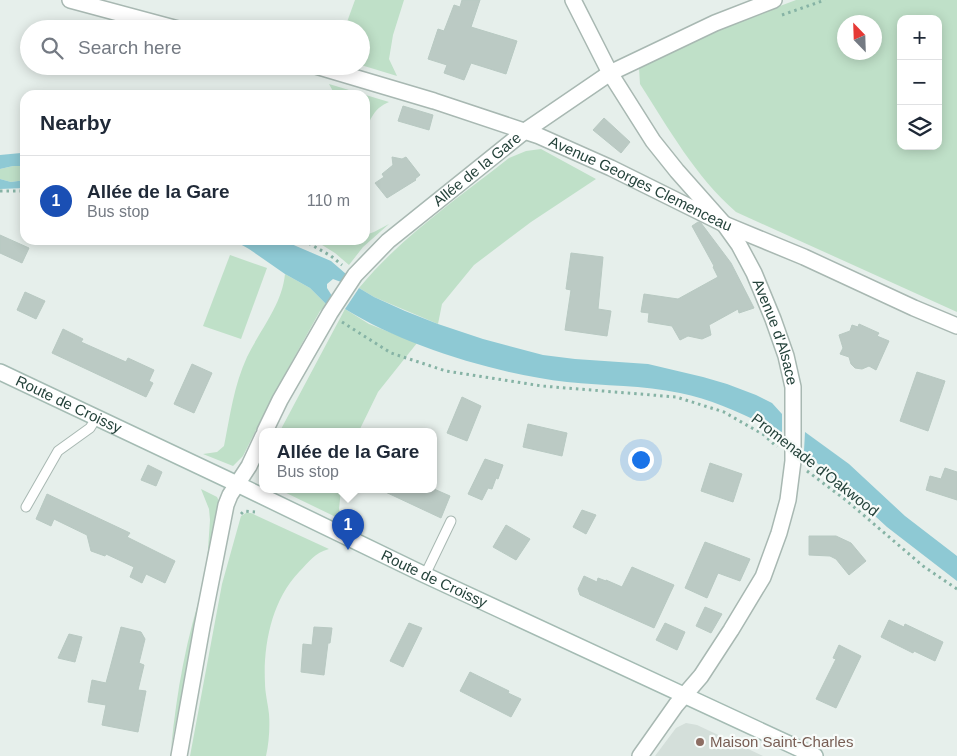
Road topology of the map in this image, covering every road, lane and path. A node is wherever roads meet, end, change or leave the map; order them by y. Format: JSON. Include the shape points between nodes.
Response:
{"nodes":[{"id":1,"x":70,"y":0,"type":"edge"},
{"id":2,"x":573,"y":0,"type":"edge"},
{"id":3,"x":774,"y":0,"type":"edge"},
{"id":4,"x":825,"y":0,"type":"edge"},
{"id":5,"x":779,"y":16,"type":"dead end"},
{"id":6,"x":144,"y":20,"type":"edge"},
{"id":7,"x":610,"y":73,"type":"junction"},
{"id":8,"x":346,"y":75,"type":"edge"},
{"id":9,"x":525,"y":131,"type":"junction"},
{"id":10,"x":20,"y":190,"type":"edge"},
{"id":11,"x":0,"y":191,"type":"edge"},
{"id":12,"x":724,"y":224,"type":"junction"},
{"id":13,"x":312,"y":245,"type":"edge"},
{"id":14,"x":355,"y":275,"type":"junction"},
{"id":15,"x":330,"y":313,"type":"junction"},
{"id":16,"x":957,"y":326,"type":"edge"},
{"id":17,"x":0,"y":372,"type":"edge"},
{"id":18,"x":97,"y":418,"type":"junction"},
{"id":19,"x":266,"y":428,"type":"edge"},
{"id":20,"x":259,"y":445,"type":"edge"},
{"id":21,"x":793,"y":461,"type":"junction"},
{"id":22,"x":237,"y":484,"type":"junction"},
{"id":23,"x":26,"y":506,"type":"dead end"},
{"id":24,"x":451,"y":520,"type":"dead end"},
{"id":25,"x":425,"y":575,"type":"junction"},
{"id":26,"x":957,"y":589,"type":"edge"},
{"id":27,"x":685,"y":694,"type":"junction"},
{"id":28,"x":180,"y":756,"type":"edge"},
{"id":29,"x":640,"y":756,"type":"edge"},
{"id":30,"x":815,"y":756,"type":"edge"}],
"edges":[{"from":1,"to":6,"type":"street"},
{"from":2,"to":7,"type":"street","name":"Avenue d'Alsace"},
{"from":3,"to":7,"type":"street","name":"Allée de la Gare","via":[[715,23]]},
{"from":4,"to":5,"type":"path"},
{"from":7,"to":9,"type":"street","name":"Allée de la Gare"},
{"from":7,"to":12,"type":"street","name":"Avenue d'Alsace","via":[[653,141]]},
{"from":8,"to":9,"type":"street","name":"Avenue Georges Clemenceau"},
{"from":9,"to":12,"type":"street","name":"Avenue Georges Clemenceau","via":[[611,168]]},
{"from":9,"to":14,"type":"street","name":"Allée de la Gare","via":[[388,241]]},
{"from":10,"to":11,"type":"path"},
{"from":12,"to":16,"type":"street","name":"Avenue Georges Clemenceau"},
{"from":12,"to":21,"type":"street","name":"Avenue d'Alsace","via":[[754,273],[786,356],[793,387]]},
{"from":13,"to":14,"type":"path"},
{"from":14,"to":15,"type":"street","name":"Allée de la Gare"},
{"from":15,"to":19,"type":"street","name":"Allée de la Gare"},
{"from":15,"to":21,"type":"path","name":"Promenade d'Oakwood","via":[[391,352],[446,371],[542,386],[676,398],[724,412],[764,435]]},
{"from":17,"to":18,"type":"street","name":"Route de Croissy"},
{"from":18,"to":22,"type":"street","name":"Route de Croissy"},
{"from":18,"to":23,"type":"lane","via":[[90,428],[58,451]]},
{"from":20,"to":22,"type":"street"},
{"from":21,"to":26,"type":"path","name":"Promenade d'Oakwood","via":[[847,501],[923,566]]},
{"from":21,"to":27,"type":"street","name":"Avenue d'Alsace","via":[[788,500],[762,577],[701,676]]},
{"from":22,"to":25,"type":"street","name":"Route de Croissy"},
{"from":22,"to":28,"type":"street","via":[[224,514]]},
{"from":24,"to":25,"type":"lane"},
{"from":25,"to":27,"type":"street","name":"Route de Croissy"},
{"from":27,"to":29,"type":"street","name":"Avenue d'Alsace"},
{"from":27,"to":30,"type":"street","name":"Route de Croissy"}]}
